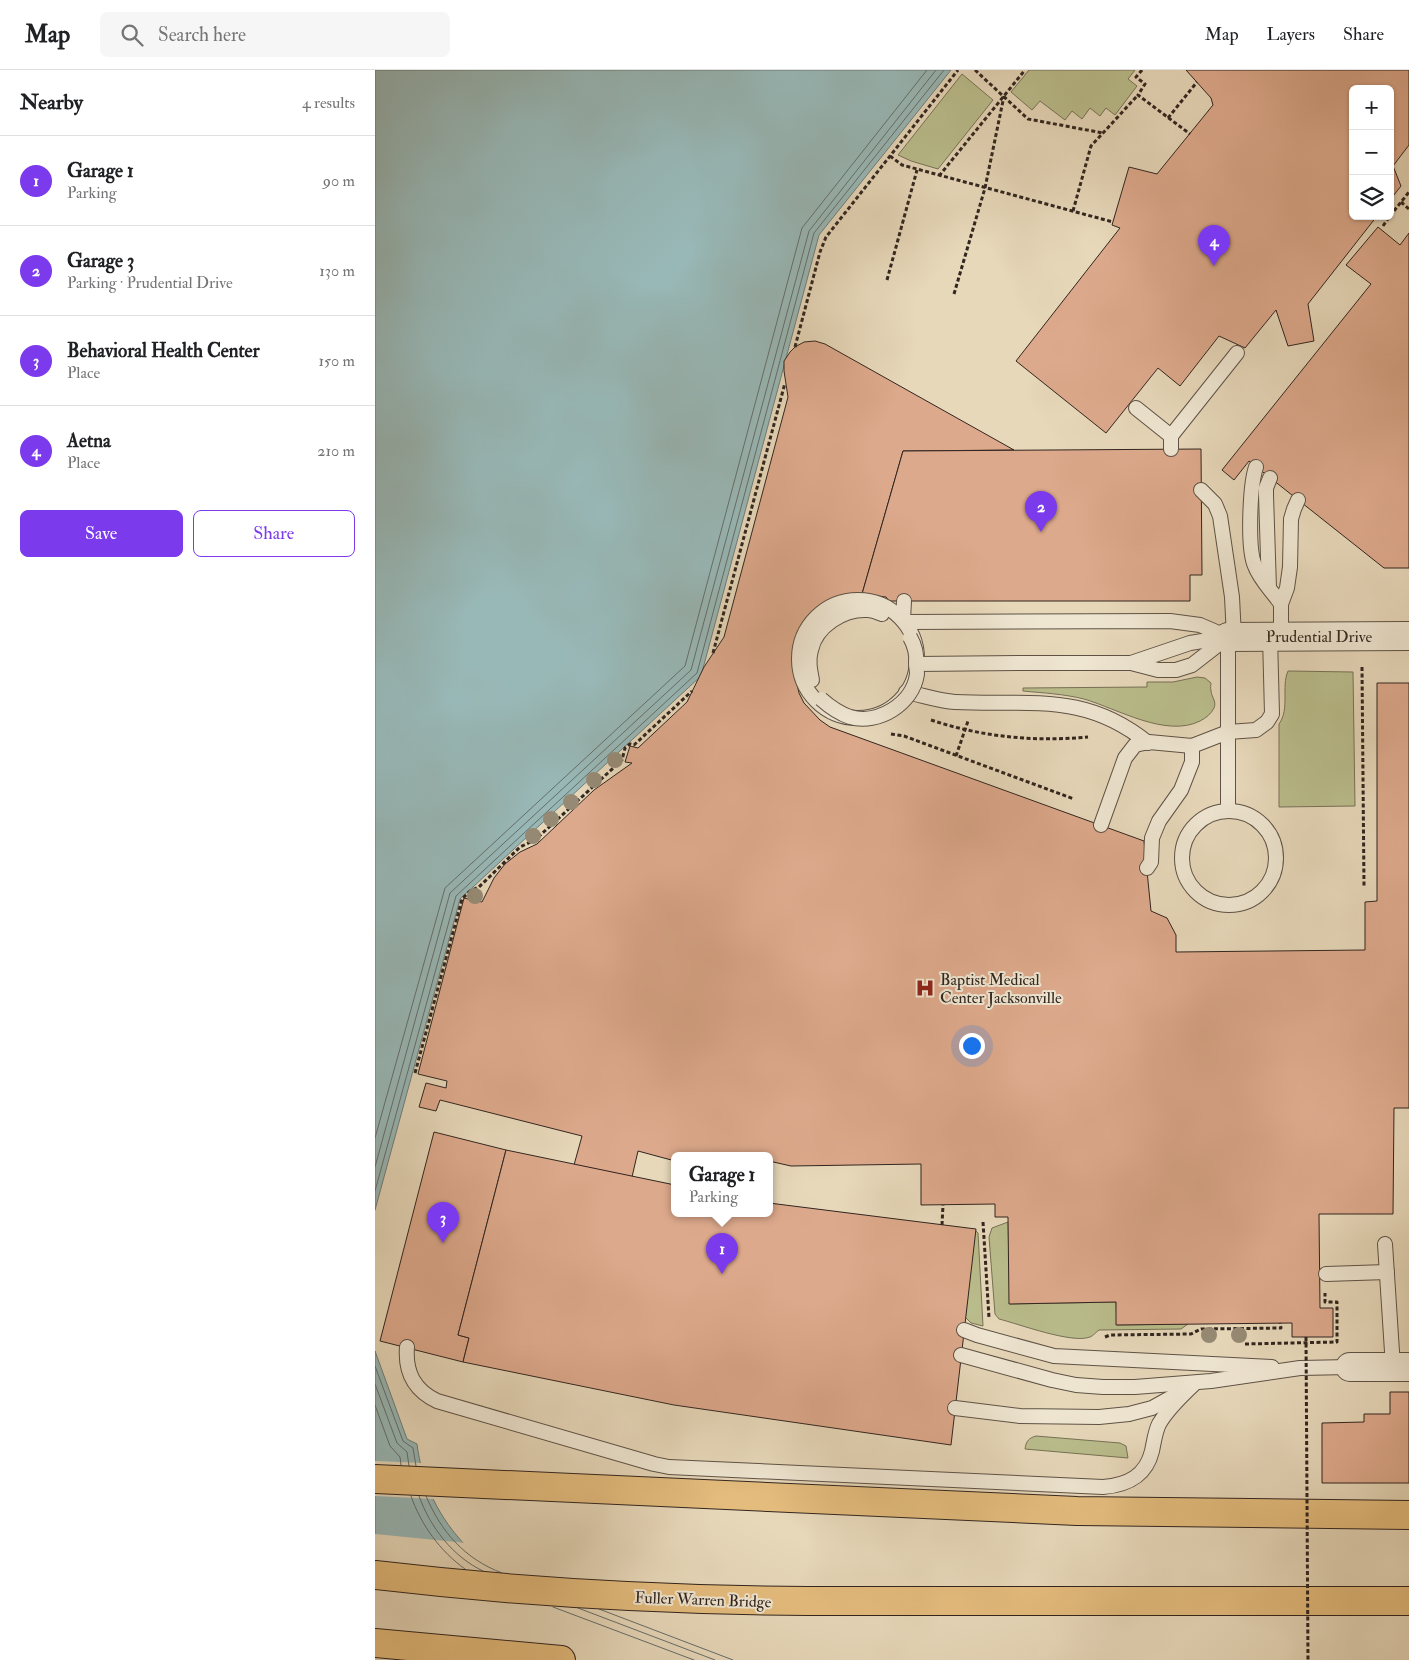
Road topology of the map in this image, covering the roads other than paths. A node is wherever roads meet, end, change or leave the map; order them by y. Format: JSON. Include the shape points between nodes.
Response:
{"nodes":[{"id":1,"x":1237,"y":353,"type":"dead end"},
{"id":2,"x":1136,"y":408,"type":"dead end"},
{"id":3,"x":1256,"y":467,"type":"dead end"},
{"id":4,"x":1270,"y":478,"type":"dead end"},
{"id":5,"x":1201,"y":490,"type":"dead end"},
{"id":6,"x":1298,"y":500,"type":"dead end"},
{"id":7,"x":1269,"y":588,"type":"junction"},
{"id":8,"x":1281,"y":604,"type":"junction"},
{"id":9,"x":903,"y":622,"type":"junction"},
{"id":10,"x":1276,"y":636,"type":"junction"},
{"id":11,"x":1409,"y":636,"type":"edge"},
{"id":12,"x":1231,"y":637,"type":"junction"},
{"id":13,"x":1131,"y":663,"type":"junction"},
{"id":14,"x":916,"y":664,"type":"junction"},
{"id":15,"x":906,"y":692,"type":"junction"},
{"id":16,"x":1228,"y":732,"type":"junction"},
{"id":17,"x":1148,"y":743,"type":"junction"},
{"id":18,"x":1192,"y":746,"type":"junction"},
{"id":19,"x":1228,"y":811,"type":"junction"},
{"id":20,"x":1101,"y":825,"type":"dead end"},
{"id":21,"x":1147,"y":868,"type":"dead end"},
{"id":22,"x":1385,"y":1244,"type":"dead end"},
{"id":23,"x":1387,"y":1272,"type":"junction"},
{"id":24,"x":1325,"y":1279,"type":"road end"},
{"id":25,"x":964,"y":1330,"type":"dead end"},
{"id":26,"x":407,"y":1348,"type":"dead end"},
{"id":27,"x":961,"y":1355,"type":"dead end"},
{"id":28,"x":1350,"y":1367,"type":"joint"},
{"id":29,"x":1401,"y":1367,"type":"edge"},
{"id":30,"x":1300,"y":1368,"type":"junction"},
{"id":31,"x":1195,"y":1383,"type":"junction"},
{"id":32,"x":955,"y":1408,"type":"dead end"},
{"id":33,"x":375,"y":1479,"type":"edge"},
{"id":34,"x":1409,"y":1515,"type":"edge"},
{"id":35,"x":375,"y":1575,"type":"edge"},
{"id":36,"x":1409,"y":1601,"type":"edge"},
{"id":37,"x":375,"y":1643,"type":"edge"},
{"id":38,"x":561,"y":1660,"type":"edge"}],
"edges":[{"from":1,"to":2,"type":"lane","via":[[1171,443]]},
{"from":3,"to":7,"type":"lane","via":[[1251,495],[1251,552],[1256,570]]},
{"from":4,"to":7,"type":"lane","via":[[1266,488]]},
{"from":5,"to":12,"type":"lane","via":[[1215,504],[1220,516],[1232,597]]},
{"from":6,"to":8,"type":"lane","via":[[1291,519],[1290,567]]},
{"from":7,"to":8,"type":"lane"},
{"from":8,"to":10,"type":"lane"},
{"from":9,"to":12,"type":"lane","via":[[1170,621],[1200,625]]},
{"from":9,"to":14,"type":"lane","bridge":true,"via":[[912,639]]},
{"from":9,"to":14,"type":"lane","bridge":true,"via":[[868,610],[849,612],[833,619],[811,648],[812,684],[821,699],[835,710],[851,717],[869,718],[886,714],[901,704],[912,690]]},
{"from":9,"to":15,"type":"lane","via":[[911,632],[917,650],[917,669]]},
{"from":9,"to":15,"type":"lane","via":[[894,603],[845,601],[826,609],[811,623],[802,641],[799,661],[804,681],[814,699],[831,711],[848,717],[867,717],[885,712]]},
{"from":10,"to":11,"type":"street","name":"Prudential Drive"},
{"from":10,"to":12,"type":"street","name":"Prudential Drive"},
{"from":10,"to":16,"type":"lane","via":[[1272,714],[1256,730]]},
{"from":12,"to":13,"type":"lane","via":[[1190,643]]},
{"from":12,"to":13,"type":"lane","via":[[1184,668],[1158,670]]},
{"from":12,"to":16,"type":"lane"},
{"from":13,"to":14,"type":"lane","bridge":true},
{"from":15,"to":17,"type":"lane","via":[[953,702],[1068,706],[1105,716]]},
{"from":16,"to":18,"type":"lane"},
{"from":16,"to":19,"type":"lane"},
{"from":17,"to":18,"type":"lane"},
{"from":17,"to":20,"type":"lane","via":[[1135,745],[1125,758]]},
{"from":18,"to":21,"type":"lane","via":[[1192,762],[1181,790],[1159,820]]},
{"from":19,"to":19,"type":"lane","via":[[1206,817],[1194,826],[1182,854],[1183,869],[1194,889],[1212,902],[1228,904],[1256,896],[1267,885],[1274,871],[1276,856],[1266,828],[1242,813]]},
{"from":22,"to":23,"type":"lane"},
{"from":23,"to":24,"type":"lane"},
{"from":23,"to":29,"type":"lane"},
{"from":25,"to":30,"type":"lane","via":[[1054,1356]]},
{"from":26,"to":31,"type":"lane","via":[[406,1363],[412,1379],[424,1393],[437,1401],[669,1467],[1103,1487],[1121,1485],[1141,1473],[1149,1461],[1163,1417]]},
{"from":27,"to":31,"type":"lane","via":[[1077,1385],[1119,1387]]},
{"from":28,"to":29,"type":"street"},
{"from":28,"to":30,"type":"lane"},
{"from":30,"to":31,"type":"lane"},
{"from":31,"to":32,"type":"lane","via":[[1152,1408],[1115,1416],[1020,1416]]},
{"from":33,"to":34,"type":"highway","via":[[1031,1510]]},
{"from":35,"to":36,"type":"highway","name":"Fuller Warren Bridge","via":[[522,1590],[712,1600]]},
{"from":37,"to":38,"type":"highway"}]}
